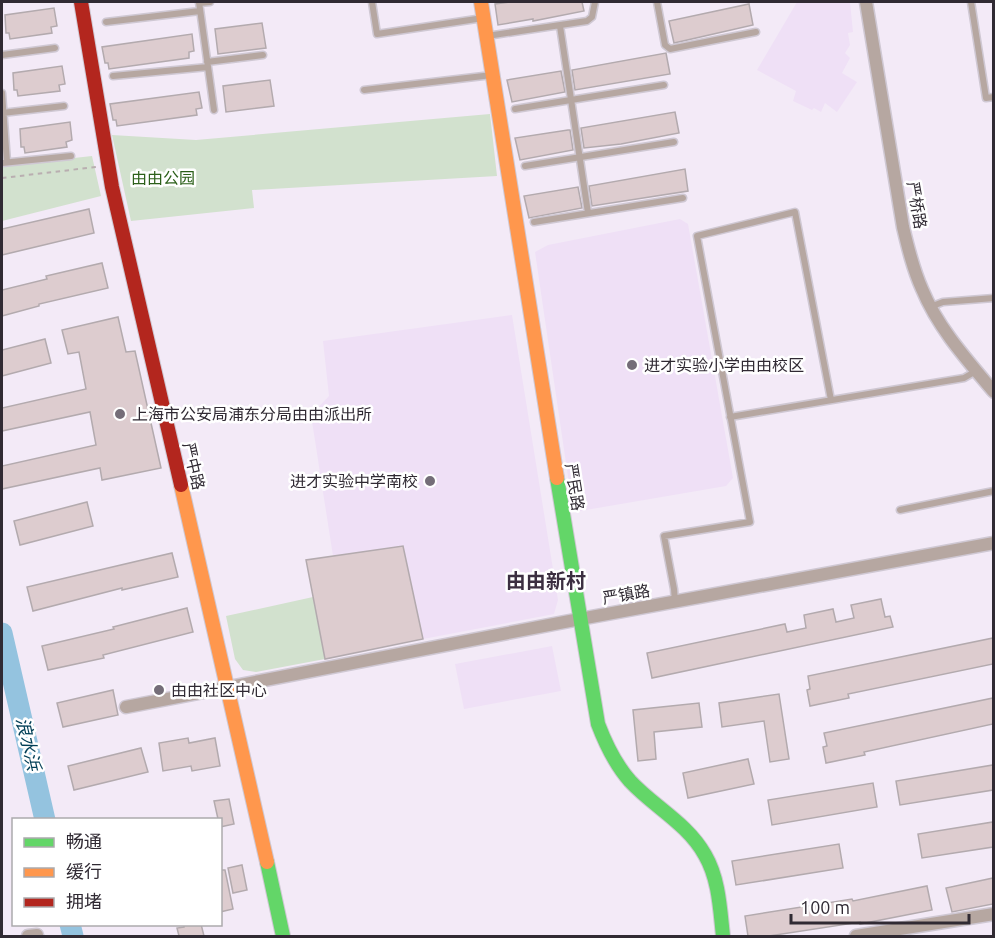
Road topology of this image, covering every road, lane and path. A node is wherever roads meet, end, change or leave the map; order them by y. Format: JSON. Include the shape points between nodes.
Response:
{"nodes":[{"id":1,"x":81,"y":2,"type":"edge"},
{"id":2,"x":199,"y":2,"type":"edge"},
{"id":3,"x":210,"y":2,"type":"edge"},
{"id":4,"x":372,"y":2,"type":"edge"},
{"id":5,"x":481,"y":2,"type":"edge"},
{"id":6,"x":595,"y":2,"type":"edge"},
{"id":7,"x":657,"y":2,"type":"edge"},
{"id":8,"x":866,"y":2,"type":"edge"},
{"id":9,"x":971,"y":2,"type":"edge"},
{"id":10,"x":200,"y":11,"type":"junction"},
{"id":11,"x":484,"y":17,"type":"junction"},
{"id":12,"x":106,"y":22,"type":"dead end"},
{"id":13,"x":560,"y":26,"type":"junction"},
{"id":14,"x":756,"y":32,"type":"dead end"},
{"id":15,"x":487,"y":36,"type":"junction"},
{"id":16,"x":55,"y":48,"type":"dead end"},
{"id":17,"x":2,"y":55,"type":"edge"},
{"id":18,"x":263,"y":55,"type":"dead end"},
{"id":19,"x":208,"y":65,"type":"junction"},
{"id":20,"x":493,"y":75,"type":"junction"},
{"id":21,"x":113,"y":76,"type":"dead end"},
{"id":22,"x":664,"y":85,"type":"dead end"},
{"id":23,"x":364,"y":90,"type":"dead end"},
{"id":24,"x":2,"y":93,"type":"edge"},
{"id":25,"x":993,"y":97,"type":"edge"},
{"id":26,"x":571,"y":100,"type":"junction"},
{"id":27,"x":64,"y":106,"type":"dead end"},
{"id":28,"x":515,"y":109,"type":"dead end"},
{"id":29,"x":214,"y":110,"type":"dead end"},
{"id":30,"x":2,"y":113,"type":"edge"},
{"id":31,"x":674,"y":142,"type":"dead end"},
{"id":32,"x":71,"y":156,"type":"dead end"},
{"id":33,"x":580,"y":157,"type":"junction"},
{"id":34,"x":4,"y":162,"type":"edge"},
{"id":35,"x":108,"y":165,"type":"junction"},
{"id":36,"x":525,"y":166,"type":"dead end"},
{"id":37,"x":2,"y":178,"type":"edge"},
{"id":38,"x":683,"y":198,"type":"dead end"},
{"id":39,"x":588,"y":213,"type":"junction"},
{"id":40,"x":534,"y":222,"type":"dead end"},
{"id":41,"x":993,"y":298,"type":"edge"},
{"id":42,"x":930,"y":307,"type":"junction"},
{"id":43,"x":976,"y":371,"type":"junction"},
{"id":44,"x":993,"y":392,"type":"edge"},
{"id":45,"x":831,"y":400,"type":"junction"},
{"id":46,"x":730,"y":417,"type":"junction"},
{"id":47,"x":993,"y":491,"type":"edge"},
{"id":48,"x":900,"y":510,"type":"dead end"},
{"id":49,"x":993,"y":543,"type":"edge"},
{"id":50,"x":675,"y":603,"type":"junction"},
{"id":51,"x":580,"y":619,"type":"junction"},
{"id":52,"x":228,"y":687,"type":"junction"},
{"id":53,"x":126,"y":707,"type":"dead end"},
{"id":54,"x":993,"y":914,"type":"edge"},
{"id":55,"x":283,"y":936,"type":"edge"},
{"id":56,"x":723,"y":936,"type":"edge"},
{"id":57,"x":856,"y":936,"type":"edge"}],
"edges":[{"from":1,"to":35,"type":"street","name":"严中路"},
{"from":2,"to":3,"type":"lane"},
{"from":2,"to":10,"type":"lane"},
{"from":4,"to":11,"type":"lane","via":[[377,34]]},
{"from":5,"to":11,"type":"street","name":"严民路"},
{"from":6,"to":13,"type":"lane","via":[[589,20]]},
{"from":7,"to":14,"type":"lane","via":[[665,45],[670,49]]},
{"from":8,"to":42,"type":"street","name":"严桥路","via":[[903,227]]},
{"from":9,"to":25,"type":"lane","via":[[986,98]]},
{"from":10,"to":12,"type":"lane"},
{"from":10,"to":19,"type":"lane"},
{"from":11,"to":15,"type":"street","name":"严民路"},
{"from":13,"to":15,"type":"lane"},
{"from":13,"to":26,"type":"lane"},
{"from":15,"to":20,"type":"street","name":"严民路"},
{"from":16,"to":17,"type":"lane"},
{"from":18,"to":19,"type":"lane"},
{"from":19,"to":21,"type":"lane"},
{"from":19,"to":29,"type":"lane"},
{"from":20,"to":23,"type":"lane"},
{"from":20,"to":51,"type":"street","name":"严民路"},
{"from":22,"to":26,"type":"lane"},
{"from":24,"to":30,"type":"lane"},
{"from":26,"to":28,"type":"lane"},
{"from":26,"to":33,"type":"lane"},
{"from":27,"to":30,"type":"lane"},
{"from":30,"to":34,"type":"lane"},
{"from":31,"to":33,"type":"lane"},
{"from":32,"to":34,"type":"lane"},
{"from":33,"to":36,"type":"lane"},
{"from":33,"to":39,"type":"lane"},
{"from":35,"to":37,"type":"path"},
{"from":35,"to":52,"type":"street","name":"严中路"},
{"from":38,"to":39,"type":"lane"},
{"from":39,"to":40,"type":"lane"},
{"from":41,"to":42,"type":"lane","via":[[943,302]]},
{"from":42,"to":43,"type":"street","name":"严桥路"},
{"from":43,"to":44,"type":"street","name":"严桥路"},
{"from":43,"to":45,"type":"lane","via":[[964,378]]},
{"from":45,"to":46,"type":"lane"},
{"from":45,"to":46,"type":"lane","via":[[795,212],[697,236]]},
{"from":46,"to":50,"type":"lane","via":[[750,522],[664,536]]},
{"from":47,"to":48,"type":"lane"},
{"from":49,"to":50,"type":"street","name":"严镇路"},
{"from":50,"to":51,"type":"street","name":"严镇路"},
{"from":51,"to":52,"type":"street","name":"严镇路"},
{"from":51,"to":56,"type":"street","name":"严民路","via":[[600,732],[624,773],[683,826],[706,857],[717,889]]},
{"from":52,"to":53,"type":"street","name":"严镇路"},
{"from":52,"to":55,"type":"street","name":"严中路"},
{"from":54,"to":57,"type":"street"}]}
